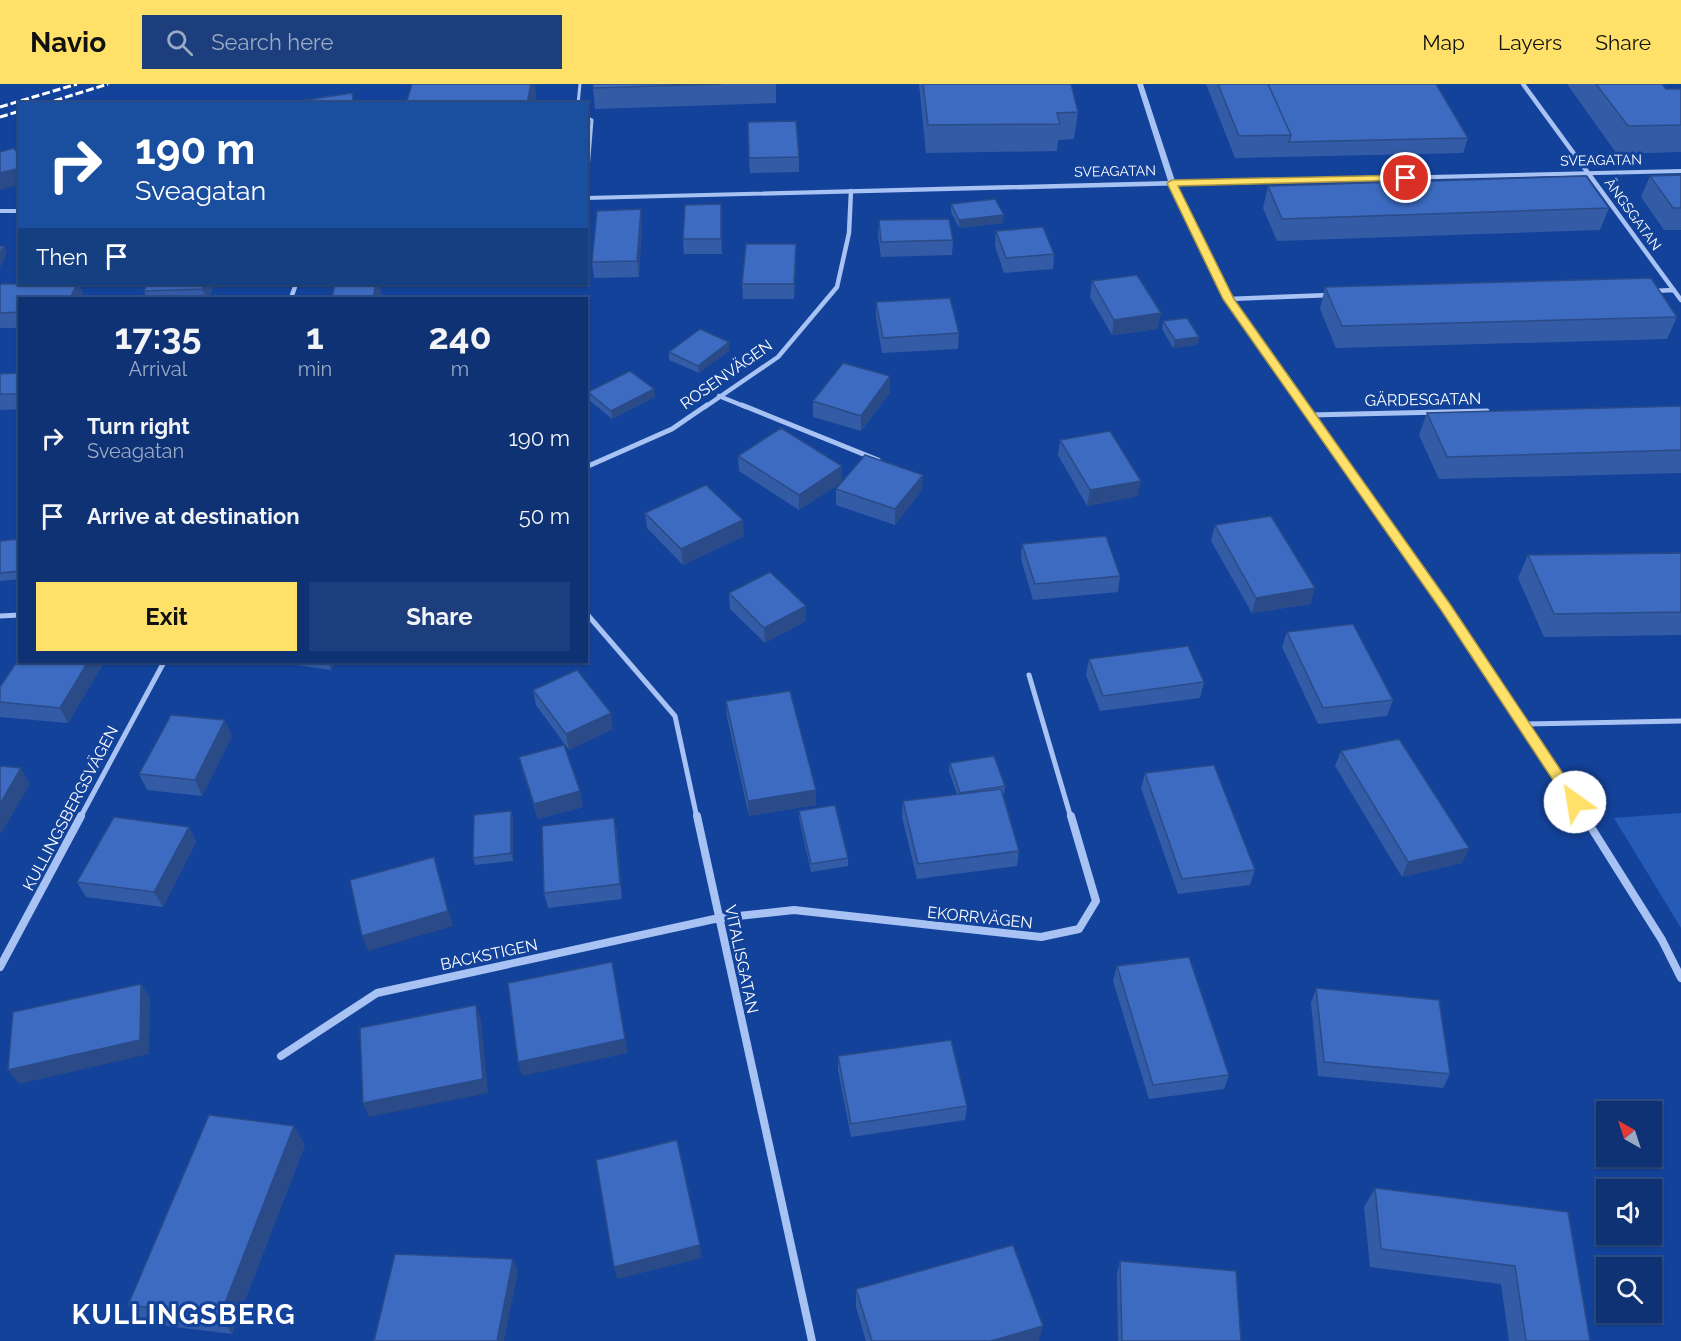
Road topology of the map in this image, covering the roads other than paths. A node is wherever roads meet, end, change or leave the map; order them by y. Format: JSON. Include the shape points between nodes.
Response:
{"nodes":[{"id":1,"x":580,"y":84,"type":"edge"},
{"id":2,"x":1140,"y":84,"type":"edge"},
{"id":3,"x":1523,"y":84,"type":"edge"},
{"id":4,"x":578,"y":102,"type":"edge"},
{"id":5,"x":588,"y":118,"type":"edge"},
{"id":6,"x":588,"y":171,"type":"edge"},
{"id":7,"x":1681,"y":171,"type":"edge"},
{"id":8,"x":1590,"y":174,"type":"junction"},
{"id":9,"x":1172,"y":183,"type":"junction"},
{"id":10,"x":851,"y":191,"type":"junction"},
{"id":11,"x":588,"y":196,"type":"edge"},
{"id":12,"x":0,"y":211,"type":"edge"},
{"id":13,"x":18,"y":211,"type":"edge"},
{"id":14,"x":1674,"y":290,"type":"junction"},
{"id":15,"x":1639,"y":291,"type":"edge"},
{"id":16,"x":1336,"y":295,"type":"edge"},
{"id":17,"x":1229,"y":299,"type":"junction"},
{"id":18,"x":1681,"y":300,"type":"edge"},
{"id":19,"x":719,"y":396,"type":"junction"},
{"id":20,"x":1494,"y":411,"type":"edge"},
{"id":21,"x":1310,"y":415,"type":"junction"},
{"id":22,"x":881,"y":461,"type":"edge"},
{"id":23,"x":588,"y":466,"type":"edge"},
{"id":24,"x":18,"y":615,"type":"edge"},
{"id":25,"x":588,"y":615,"type":"edge"},
{"id":26,"x":0,"y":616,"type":"edge"},
{"id":27,"x":163,"y":663,"type":"edge"},
{"id":28,"x":1029,"y":675,"type":"dead end"},
{"id":29,"x":1681,"y":721,"type":"edge"},
{"id":30,"x":1526,"y":724,"type":"junction"},
{"id":31,"x":718,"y":918,"type":"junction"},
{"id":32,"x":0,"y":967,"type":"edge"},
{"id":33,"x":1681,"y":978,"type":"edge"},
{"id":34,"x":281,"y":1056,"type":"dead end"},
{"id":35,"x":812,"y":1341,"type":"edge"}],
"edges":[{"from":1,"to":4,"type":"lane"},
{"from":2,"to":9,"type":"street"},
{"from":3,"to":8,"type":"street","name":"ÄNGSGATAN"},
{"from":5,"to":6,"type":"lane","via":[[592,120]]},
{"from":7,"to":8,"type":"street","name":"SVEAGATAN"},
{"from":8,"to":9,"type":"street","name":"SVEAGATAN"},
{"from":8,"to":14,"type":"street","name":"ÄNGSGATAN"},
{"from":9,"to":10,"type":"street","name":"SVEAGATAN"},
{"from":9,"to":17,"type":"street"},
{"from":10,"to":11,"type":"street","name":"SVEAGATAN"},
{"from":10,"to":19,"type":"street","name":"ROSENVÄGEN","via":[[849,233],[837,287],[778,357]]},
{"from":12,"to":13,"type":"street"},
{"from":14,"to":15,"type":"street"},
{"from":14,"to":18,"type":"street","name":"ÄNGSGATAN"},
{"from":16,"to":17,"type":"street"},
{"from":17,"to":21,"type":"street"},
{"from":19,"to":22,"type":"street"},
{"from":19,"to":23,"type":"street","name":"ROSENVÄGEN","via":[[672,429]]},
{"from":20,"to":21,"type":"street","name":"GÄRDESGATAN"},
{"from":21,"to":30,"type":"street"},
{"from":24,"to":26,"type":"street"},
{"from":25,"to":31,"type":"street","name":"VITALISGATAN","via":[[675,716]]},
{"from":27,"to":32,"type":"street","name":"KULLINGSBERGSVÄGEN"},
{"from":28,"to":31,"type":"street","name":"EKORRVÄGEN","via":[[1096,900],[1079,929],[1041,937],[794,910]]},
{"from":29,"to":30,"type":"street"},
{"from":30,"to":33,"type":"street","via":[[1662,940]]},
{"from":31,"to":34,"type":"street","name":"BACKSTIGEN","via":[[377,993]]},
{"from":31,"to":35,"type":"street","name":"VITALISGATAN"}]}
